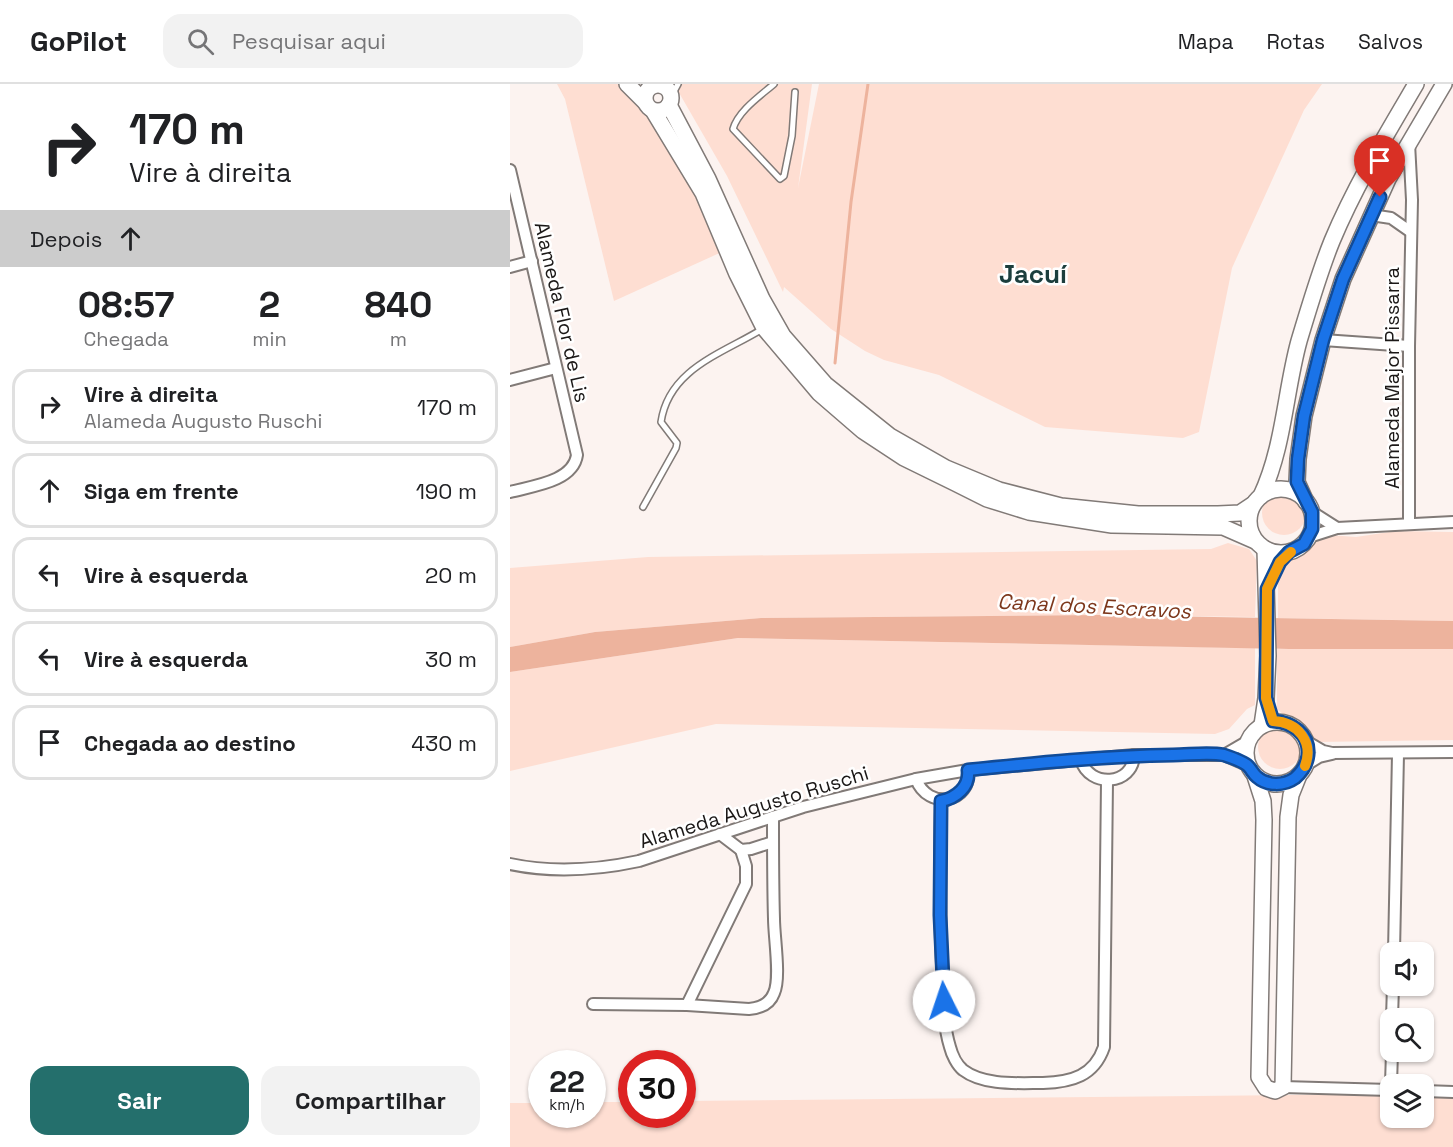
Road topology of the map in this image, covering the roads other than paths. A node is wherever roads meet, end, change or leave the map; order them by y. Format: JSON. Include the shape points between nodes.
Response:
{"nodes":[{"id":1,"x":627,"y":84,"type":"edge"},
{"id":2,"x":774,"y":84,"type":"edge"},
{"id":3,"x":1416,"y":84,"type":"edge"},
{"id":4,"x":1443,"y":84,"type":"edge"},
{"id":5,"x":664,"y":89,"type":"edge"},
{"id":6,"x":795,"y":92,"type":"dead end"},
{"id":7,"x":650,"y":107,"type":"junction"},
{"id":8,"x":1409,"y":141,"type":"junction"},
{"id":9,"x":510,"y":170,"type":"edge"},
{"id":10,"x":1371,"y":215,"type":"junction"},
{"id":11,"x":1411,"y":232,"type":"junction"},
{"id":12,"x":532,"y":261,"type":"junction"},
{"id":13,"x":510,"y":267,"type":"edge"},
{"id":14,"x":764,"y":328,"type":"junction"},
{"id":15,"x":1323,"y":340,"type":"junction"},
{"id":16,"x":1409,"y":346,"type":"junction"},
{"id":17,"x":556,"y":368,"type":"junction"},
{"id":18,"x":510,"y":380,"type":"edge"},
{"id":19,"x":510,"y":492,"type":"edge"},
{"id":20,"x":1256,"y":501,"type":"junction"},
{"id":21,"x":643,"y":507,"type":"dead end"},
{"id":22,"x":1309,"y":507,"type":"junction"},
{"id":23,"x":1453,"y":522,"type":"edge"},
{"id":24,"x":1409,"y":524,"type":"junction"},
{"id":25,"x":1337,"y":528,"type":"junction"},
{"id":26,"x":1309,"y":537,"type":"junction"},
{"id":27,"x":1260,"y":545,"type":"junction"},
{"id":28,"x":1289,"y":552,"type":"junction"},
{"id":29,"x":1267,"y":589,"type":"junction"},
{"id":30,"x":1268,"y":723,"type":"junction"},
{"id":31,"x":1248,"y":741,"type":"junction"},
{"id":32,"x":1306,"y":741,"type":"junction"},
{"id":33,"x":1453,"y":752,"type":"edge"},
{"id":34,"x":1332,"y":753,"type":"junction"},
{"id":35,"x":1398,"y":754,"type":"junction"},
{"id":36,"x":1134,"y":755,"type":"junction"},
{"id":37,"x":1224,"y":755,"type":"junction"},
{"id":38,"x":1081,"y":760,"type":"junction"},
{"id":39,"x":968,"y":770,"type":"junction"},
{"id":40,"x":1251,"y":770,"type":"junction"},
{"id":41,"x":1302,"y":770,"type":"junction"},
{"id":42,"x":916,"y":779,"type":"junction"},
{"id":43,"x":1107,"y":781,"type":"junction"},
{"id":44,"x":941,"y":801,"type":"junction"},
{"id":45,"x":773,"y":817,"type":"junction"},
{"id":46,"x":720,"y":834,"type":"junction"},
{"id":47,"x":773,"y":842,"type":"junction"},
{"id":48,"x":741,"y":850,"type":"junction"},
{"id":49,"x":510,"y":864,"type":"edge"},
{"id":50,"x":1394,"y":942,"type":"edge"},
{"id":51,"x":593,"y":1004,"type":"dead end"},
{"id":52,"x":687,"y":1005,"type":"junction"},
{"id":53,"x":1283,"y":1087,"type":"junction"},
{"id":54,"x":1380,"y":1090,"type":"edge"},
{"id":55,"x":1434,"y":1091,"type":"edge"},
{"id":56,"x":1453,"y":1092,"type":"edge"}],
"edges":[{"from":1,"to":7,"type":"street"},
{"from":2,"to":6,"type":"lane","via":[[748,107],[733,129],[782,179],[792,136]]},
{"from":3,"to":20,"type":"street","via":[[1359,182],[1332,242],[1292,368],[1277,451]]},
{"from":4,"to":8,"type":"street"},
{"from":5,"to":7,"type":"street","via":[[663,110]]},
{"from":5,"to":7,"type":"street","via":[[649,88],[645,93]]},
{"from":5,"to":20,"type":"street","via":[[783,336],[825,384],[890,436],[946,468],[999,490],[1061,506],[1138,514],[1218,514],[1240,513]]},
{"from":7,"to":14,"type":"street","via":[[702,193]]},
{"from":8,"to":10,"type":"street"},
{"from":8,"to":11,"type":"street","name":"Alameda Major Pissarra"},
{"from":9,"to":12,"type":"street","name":"Alameda Flor de Lis"},
{"from":10,"to":11,"type":"street","via":[[1391,218]]},
{"from":10,"to":15,"type":"street","via":[[1343,279]]},
{"from":11,"to":16,"type":"street","name":"Alameda Major Pissarra"},
{"from":12,"to":13,"type":"street"},
{"from":12,"to":17,"type":"street","name":"Alameda Flor de Lis"},
{"from":14,"to":21,"type":"lane","via":[[694,367],[671,395],[661,422],[677,443],[676,448]]},
{"from":14,"to":27,"type":"street","via":[[812,387],[863,431],[904,458],[987,499],[1029,512],[1112,525],[1223,527]]},
{"from":15,"to":16,"type":"street"},
{"from":15,"to":22,"type":"street","via":[[1298,459],[1297,482]]},
{"from":16,"to":24,"type":"street","name":"Alameda Major Pissarra"},
{"from":17,"to":18,"type":"street"},
{"from":17,"to":19,"type":"street","name":"Alameda Flor de Lis","via":[[576,462],[556,479]]},
{"from":20,"to":22,"type":"street","via":[[1274,490],[1288,490]]},
{"from":20,"to":27,"type":"street","via":[[1248,520]]},
{"from":22,"to":25,"type":"street"},
{"from":22,"to":26,"type":"street"},
{"from":23,"to":24,"type":"street"},
{"from":24,"to":25,"type":"street"},
{"from":25,"to":26,"type":"street"},
{"from":26,"to":28,"type":"street"},
{"from":27,"to":28,"type":"street","via":[[1273,553]]},
{"from":27,"to":29,"type":"street"},
{"from":28,"to":29,"type":"street"},
{"from":29,"to":30,"type":"street"},
{"from":30,"to":31,"type":"street","via":[[1253,732]]},
{"from":30,"to":32,"type":"street","via":[[1293,726]]},
{"from":31,"to":37,"type":"street"},
{"from":31,"to":40,"type":"street","via":[[1245,753]]},
{"from":32,"to":34,"type":"street"},
{"from":32,"to":41,"type":"street","via":[[1308,757]]},
{"from":33,"to":35,"type":"street"},
{"from":34,"to":35,"type":"street"},
{"from":34,"to":41,"type":"street"},
{"from":35,"to":50,"type":"street"},
{"from":36,"to":37,"type":"street","name":"Alameda Augusto Ruschi"},
{"from":36,"to":38,"type":"street","name":"Alameda Augusto Ruschi"},
{"from":36,"to":43,"type":"street","via":[[1125,775]]},
{"from":37,"to":40,"type":"street","name":"Alameda Augusto Ruschi"},
{"from":38,"to":39,"type":"street","name":"Alameda Augusto Ruschi"},
{"from":38,"to":43,"type":"street","via":[[1091,776]]},
{"from":39,"to":42,"type":"street","name":"Alameda Augusto Ruschi"},
{"from":39,"to":44,"type":"street","via":[[962,791]]},
{"from":40,"to":41,"type":"street","via":[[1272,784],[1291,781]]},
{"from":40,"to":53,"type":"street","via":[[1263,801],[1264,820],[1259,1077],[1271,1091]]},
{"from":41,"to":53,"type":"street","via":[[1291,795],[1288,817]]},
{"from":42,"to":44,"type":"street","via":[[925,794]]},
{"from":42,"to":45,"type":"street","name":"Alameda Augusto Ruschi"},
{"from":43,"to":44,"type":"street","via":[[1104,1047],[1100,1058],[1081,1076],[1065,1082],[996,1082],[972,1075],[955,1061],[945,1022],[940,915]]},
{"from":45,"to":46,"type":"street","name":"Alameda Augusto Ruschi"},
{"from":45,"to":47,"type":"street"},
{"from":46,"to":48,"type":"street"},
{"from":46,"to":49,"type":"street","name":"Alameda Augusto Ruschi","via":[[621,865],[582,869]]},
{"from":47,"to":48,"type":"street"},
{"from":47,"to":52,"type":"street","via":[[774,994],[759,1008]]},
{"from":48,"to":52,"type":"street","via":[[746,884]]},
{"from":51,"to":52,"type":"street"},
{"from":53,"to":54,"type":"street"},
{"from":55,"to":56,"type":"street"}]}
